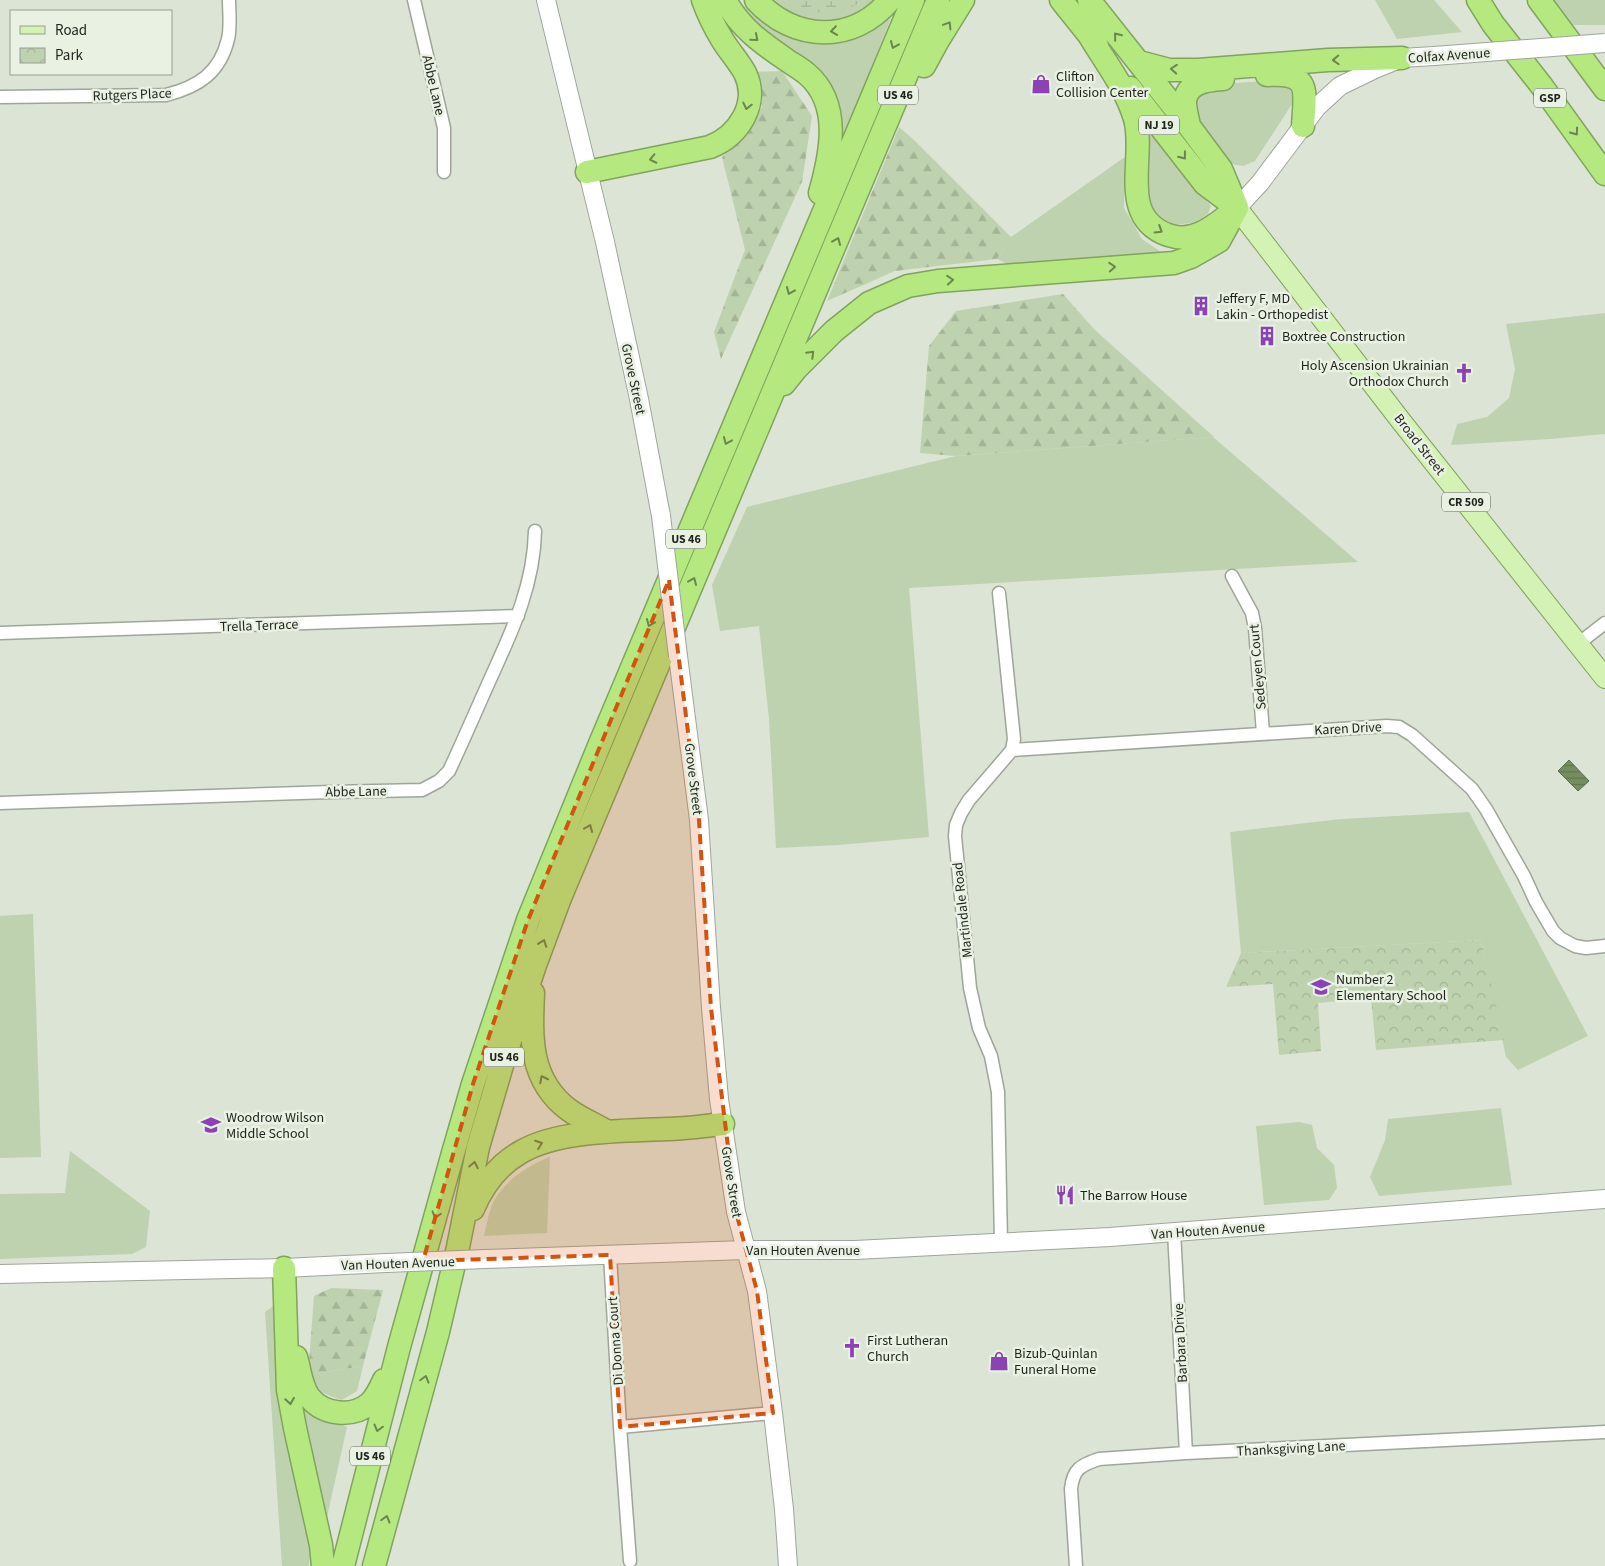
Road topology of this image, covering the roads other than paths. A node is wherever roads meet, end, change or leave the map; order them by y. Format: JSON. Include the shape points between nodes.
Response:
{"nodes":[{"id":1,"x":229,"y":0,"type":"edge"},
{"id":2,"x":414,"y":0,"type":"edge"},
{"id":3,"x":546,"y":0,"type":"edge"},
{"id":4,"x":703,"y":0,"type":"edge"},
{"id":5,"x":725,"y":0,"type":"edge"},
{"id":6,"x":756,"y":0,"type":"edge"},
{"id":7,"x":890,"y":0,"type":"edge"},
{"id":8,"x":913,"y":0,"type":"edge"},
{"id":9,"x":938,"y":0,"type":"edge"},
{"id":10,"x":963,"y":0,"type":"edge"},
{"id":11,"x":1061,"y":0,"type":"edge"},
{"id":12,"x":1469,"y":0,"type":"edge"},
{"id":13,"x":1478,"y":0,"type":"edge"},
{"id":14,"x":1539,"y":0,"type":"edge"},
{"id":15,"x":1092,"y":3,"type":"edge"},
{"id":16,"x":1493,"y":24,"type":"junction"},
{"id":17,"x":1089,"y":35,"type":"junction"},
{"id":18,"x":1605,"y":43,"type":"edge"},
{"id":19,"x":1402,"y":58,"type":"junction"},
{"id":20,"x":1138,"y":62,"type":"junction"},
{"id":21,"x":1605,"y":89,"type":"edge"},
{"id":22,"x":0,"y":97,"type":"edge"},
{"id":23,"x":1189,"y":126,"type":"junction"},
{"id":24,"x":1303,"y":126,"type":"junction"},
{"id":25,"x":444,"y":172,"type":"dead end"},
{"id":26,"x":587,"y":172,"type":"junction"},
{"id":27,"x":1605,"y":174,"type":"edge"},
{"id":28,"x":858,"y":191,"type":"junction"},
{"id":29,"x":1237,"y":208,"type":"junction"},
{"id":30,"x":799,"y":269,"type":"junction"},
{"id":31,"x":768,"y":405,"type":"junction"},
{"id":32,"x":535,"y":531,"type":"dead end"},
{"id":33,"x":1232,"y":576,"type":"dead end"},
{"id":34,"x":999,"y":592,"type":"dead end"},
{"id":35,"x":518,"y":616,"type":"junction"},
{"id":36,"x":1605,"y":623,"type":"edge"},
{"id":37,"x":0,"y":633,"type":"edge"},
{"id":38,"x":1578,"y":644,"type":"junction"},
{"id":39,"x":1605,"y":678,"type":"edge"},
{"id":40,"x":1263,"y":733,"type":"junction"},
{"id":41,"x":1012,"y":750,"type":"junction"},
{"id":42,"x":0,"y":803,"type":"edge"},
{"id":43,"x":1605,"y":946,"type":"edge"},
{"id":44,"x":534,"y":968,"type":"junction"},
{"id":45,"x":723,"y":1124,"type":"junction"},
{"id":46,"x":606,"y":1131,"type":"junction"},
{"id":47,"x":1605,"y":1199,"type":"edge"},
{"id":48,"x":1174,"y":1232,"type":"junction"},
{"id":49,"x":1001,"y":1243,"type":"junction"},
{"id":50,"x":458,"y":1247,"type":"junction"},
{"id":51,"x":745,"y":1250,"type":"junction"},
{"id":52,"x":610,"y":1255,"type":"junction"},
{"id":53,"x":284,"y":1268,"type":"junction"},
{"id":54,"x":0,"y":1274,"type":"edge"},
{"id":55,"x":286,"y":1317,"type":"junction"},
{"id":56,"x":399,"y":1347,"type":"junction"},
{"id":57,"x":773,"y":1414,"type":"junction"},
{"id":58,"x":620,"y":1427,"type":"junction"},
{"id":59,"x":1605,"y":1432,"type":"edge"},
{"id":60,"x":1186,"y":1453,"type":"junction"},
{"id":61,"x":630,"y":1561,"type":"dead end"},
{"id":62,"x":323,"y":1566,"type":"edge"},
{"id":63,"x":343,"y":1566,"type":"edge"},
{"id":64,"x":374,"y":1566,"type":"edge"},
{"id":65,"x":788,"y":1566,"type":"edge"},
{"id":66,"x":1076,"y":1566,"type":"edge"}],
"edges":[{"from":1,"to":22,"type":"street","name":"Rutgers Place","via":[[228,37],[222,55],[203,80],[185,90],[166,95]]},
{"from":2,"to":25,"type":"street","name":"Abbe Lane","via":[[444,128]]},
{"from":3,"to":26,"type":"street","name":"Grove Street"},
{"from":4,"to":26,"type":"highway","one_way":true,"via":[[723,41],[745,73],[748,105],[740,125],[727,138],[710,147]]},
{"from":5,"to":30,"type":"highway","one_way":true,"via":[[738,21],[756,39],[808,74],[828,105],[832,128],[823,183]]},
{"from":7,"to":6,"type":"highway","one_way":true,"via":[[866,21],[828,32],[788,25]]},
{"from":8,"to":30,"type":"highway","number":"US 46","one_way":true},
{"from":9,"to":28,"type":"highway","number":"US 46"},
{"from":28,"to":10,"type":"highway","one_way":true,"via":[[937,42]]},
{"from":11,"to":17,"type":"highway","number":"NJ 19"},
{"from":12,"to":16,"type":"highway"},
{"from":13,"to":16,"type":"highway","number":"GSP"},
{"from":14,"to":21,"type":"highway"},
{"from":20,"to":15,"type":"highway","number":"NJ 19","one_way":true},
{"from":16,"to":27,"type":"highway","number":"GSP","one_way":true},
{"from":17,"to":29,"type":"highway","number":"NJ 19","one_way":true,"via":[[1205,184]]},
{"from":17,"to":29,"type":"highway","one_way":true,"via":[[1121,88],[1135,120],[1138,136],[1137,199],[1149,223],[1163,233],[1193,237],[1211,229]]},
{"from":18,"to":19,"type":"street","name":"Colfax Avenue","bridge":true},
{"from":19,"to":20,"type":"highway","one_way":true,"via":[[1198,70],[1169,70]]},
{"from":19,"to":24,"type":"street","name":"Colfax Avenue","via":[[1340,86]]},
{"from":20,"to":23,"type":"highway","number":"NJ 19"},
{"from":23,"to":24,"type":"highway","via":[[1185,101],[1198,83],[1279,74],[1296,78],[1305,90]]},
{"from":23,"to":29,"type":"highway","number":"NJ 19","via":[[1221,169]]},
{"from":24,"to":29,"type":"street","name":"Colfax Avenue"},
{"from":26,"to":45,"type":"street","name":"Grove Street","bridge":true,"via":[[631,362],[660,516],[699,820],[711,1008]]},
{"from":31,"to":28,"type":"highway","number":"US 46","one_way":true},
{"from":31,"to":29,"type":"highway","one_way":true,"via":[[796,369],[834,331],[869,303],[908,286],[948,280],[1174,263],[1219,241]]},
{"from":29,"to":38,"type":"main road","name":"Broad Street","number":"CR 509"},
{"from":30,"to":56,"type":"highway","number":"US 46","one_way":true,"via":[[528,920],[471,1093]]},
{"from":44,"to":31,"type":"highway","number":"US 46","one_way":true,"via":[[563,890]]},
{"from":32,"to":35,"type":"street","name":"Abbe Lane","via":[[530,579]]},
{"from":33,"to":40,"type":"street","name":"Sedeyen Court","via":[[1252,613],[1255,628]]},
{"from":34,"to":41,"type":"street","via":[[1014,739]]},
{"from":35,"to":37,"type":"street","name":"Trella Terrace"},
{"from":35,"to":42,"type":"street","name":"Abbe Lane","via":[[449,771],[422,790]]},
{"from":36,"to":38,"type":"street"},
{"from":38,"to":39,"type":"main road","name":"Broad Street","number":"CR 509"},
{"from":40,"to":41,"type":"street","name":"Karen Drive"},
{"from":40,"to":43,"type":"street","name":"Karen Drive","via":[[1387,726],[1399,727],[1412,734],[1472,789],[1553,931],[1576,946]]},
{"from":41,"to":49,"type":"street","name":"Martindale Road","via":[[969,800],[956,825],[955,836],[970,988],[979,1028],[991,1056],[998,1092]]},
{"from":46,"to":44,"type":"highway","one_way":true,"via":[[570,1111],[554,1098],[544,1083],[536,1064],[532,1032]]},
{"from":50,"to":44,"type":"highway","number":"US 46","one_way":true,"via":[[478,1147]]},
{"from":45,"to":46,"type":"highway","via":[[684,1129]]},
{"from":45,"to":51,"type":"street","name":"Grove Street"},
{"from":50,"to":46,"type":"highway","one_way":true,"via":[[480,1194],[509,1160],[521,1151],[551,1140]]},
{"from":47,"to":48,"type":"street","name":"Van Houten Avenue"},
{"from":48,"to":49,"type":"street","name":"Van Houten Avenue"},
{"from":48,"to":60,"type":"street","name":"Barbara Drive"},
{"from":49,"to":51,"type":"street","name":"Van Houten Avenue","via":[[855,1250]]},
{"from":64,"to":50,"type":"highway","number":"US 46","one_way":true},
{"from":51,"to":52,"type":"street","name":"Van Houten Avenue"},
{"from":51,"to":57,"type":"street","name":"Grove Street","via":[[757,1291]]},
{"from":52,"to":53,"type":"street","name":"Van Houten Avenue","bridge":true},
{"from":52,"to":58,"type":"street","name":"Di Donna Court"},
{"from":53,"to":54,"type":"street","name":"Van Houten Avenue"},
{"from":53,"to":55,"type":"highway"},
{"from":55,"to":56,"type":"highway","via":[[308,1396],[332,1412],[346,1414],[371,1402],[383,1384]]},
{"from":55,"to":62,"type":"highway","one_way":true,"via":[[290,1404]]},
{"from":56,"to":63,"type":"highway","number":"US 46","one_way":true},
{"from":57,"to":58,"type":"street"},
{"from":57,"to":65,"type":"street","name":"Grove Street"},
{"from":58,"to":61,"type":"street","name":"Di Donna Court"},
{"from":59,"to":60,"type":"street","name":"Thanksgiving Lane"},
{"from":60,"to":66,"type":"street","name":"Thanksgiving Lane","via":[[1099,1459],[1080,1468],[1072,1480],[1071,1489]]}]}
